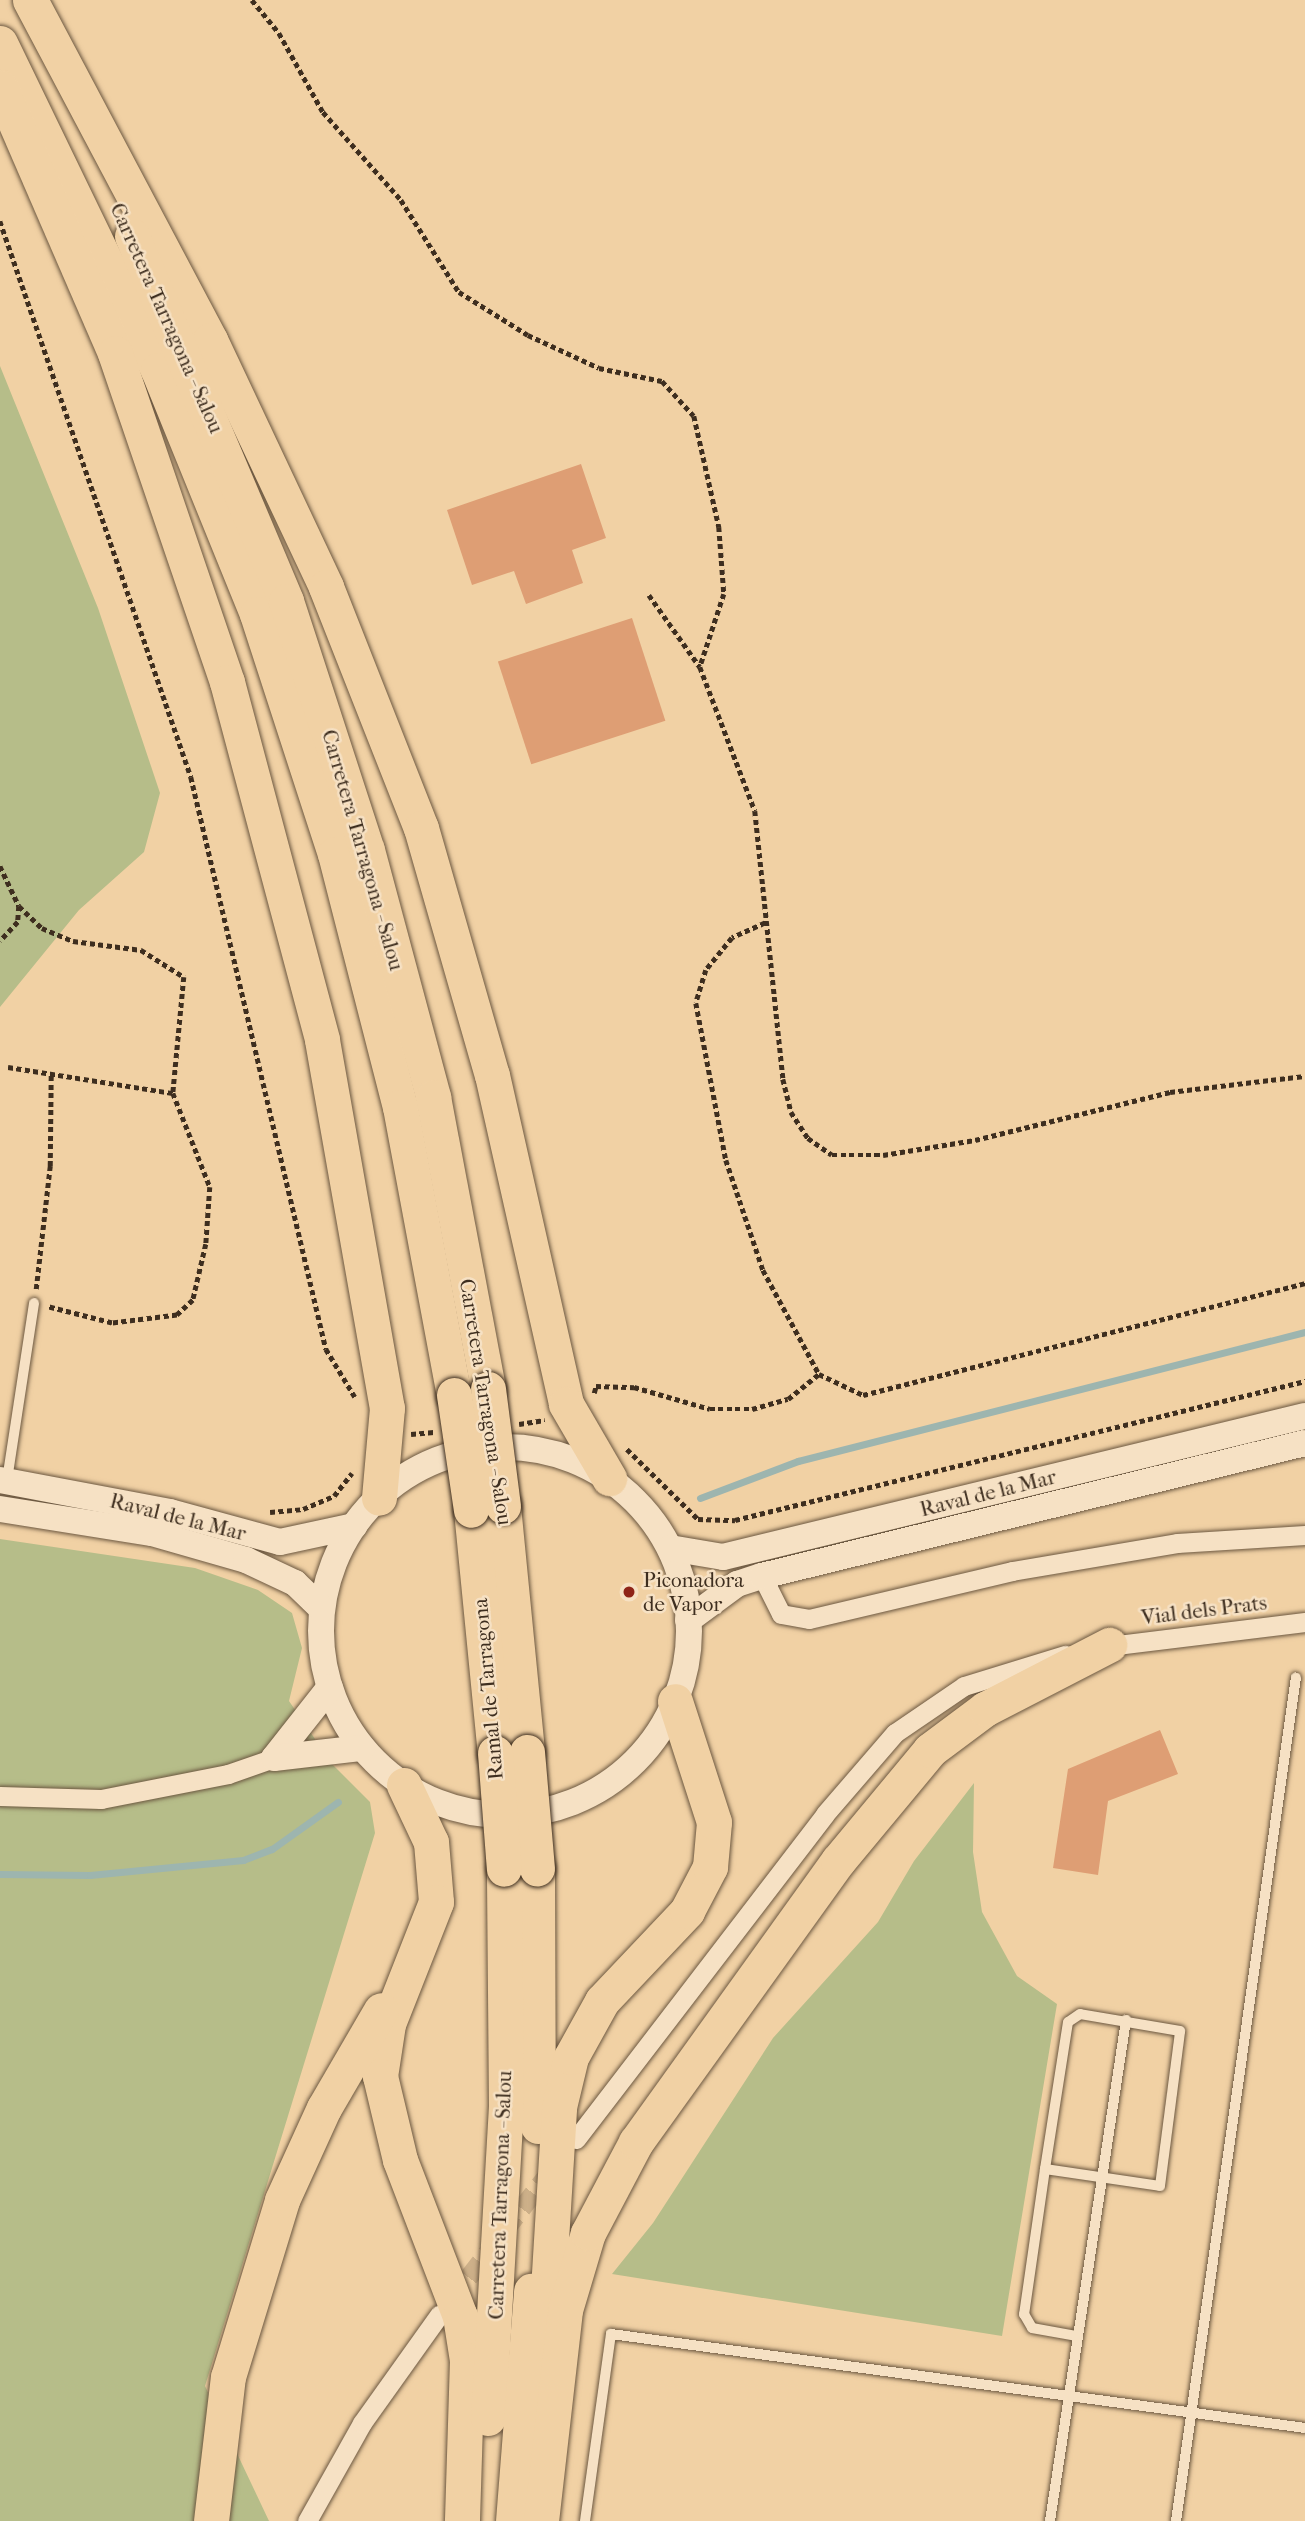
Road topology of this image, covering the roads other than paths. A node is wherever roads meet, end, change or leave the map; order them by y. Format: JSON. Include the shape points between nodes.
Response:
{"nodes":[{"id":1,"x":16,"y":0,"type":"edge"},
{"id":2,"x":30,"y":0,"type":"edge"},
{"id":3,"x":0,"y":43,"type":"edge"},
{"id":4,"x":0,"y":87,"type":"edge"},
{"id":5,"x":34,"y":1303,"type":"road end"},
{"id":6,"x":471,"y":1392,"type":"junction"},
{"id":7,"x":1305,"y":1416,"type":"edge"},
{"id":8,"x":1305,"y":1443,"type":"edge"},
{"id":9,"x":609,"y":1478,"type":"junction"},
{"id":10,"x":4,"y":1480,"type":"edge"},
{"id":11,"x":379,"y":1498,"type":"junction"},
{"id":12,"x":0,"y":1509,"type":"edge"},
{"id":13,"x":354,"y":1526,"type":"junction"},
{"id":14,"x":1305,"y":1535,"type":"edge"},
{"id":15,"x":670,"y":1548,"type":"junction"},
{"id":16,"x":762,"y":1576,"type":"junction"},
{"id":17,"x":322,"y":1609,"type":"junction"},
{"id":18,"x":688,"y":1620,"type":"junction"},
{"id":19,"x":1305,"y":1622,"type":"edge"},
{"id":20,"x":1109,"y":1645,"type":"junction"},
{"id":21,"x":1296,"y":1677,"type":"dead end"},
{"id":22,"x":330,"y":1687,"type":"junction"},
{"id":23,"x":675,"y":1701,"type":"junction"},
{"id":24,"x":362,"y":1748,"type":"junction"},
{"id":25,"x":511,"y":1753,"type":"joint"},
{"id":26,"x":274,"y":1758,"type":"junction"},
{"id":27,"x":404,"y":1785,"type":"junction"},
{"id":28,"x":0,"y":1796,"type":"edge"},
{"id":29,"x":520,"y":1869,"type":"junction"},
{"id":30,"x":428,"y":1932,"type":"junction"},
{"id":31,"x":1126,"y":2020,"type":"junction"},
{"id":32,"x":576,"y":2139,"type":"dead end"},
{"id":33,"x":1045,"y":2169,"type":"junction"},
{"id":34,"x":1102,"y":2178,"type":"junction"},
{"id":35,"x":439,"y":2315,"type":"tunnel mouth"},
{"id":36,"x":1077,"y":2336,"type":"junction"},
{"id":37,"x":1067,"y":2396,"type":"junction"},
{"id":38,"x":1191,"y":2413,"type":"junction"},
{"id":39,"x":1305,"y":2428,"type":"edge"},
{"id":40,"x":211,"y":2521,"type":"edge"},
{"id":41,"x":307,"y":2521,"type":"edge"},
{"id":42,"x":462,"y":2521,"type":"edge"},
{"id":43,"x":480,"y":2521,"type":"edge"},
{"id":44,"x":513,"y":2521,"type":"edge"},
{"id":45,"x":531,"y":2521,"type":"edge"},
{"id":46,"x":541,"y":2521,"type":"edge"},
{"id":47,"x":585,"y":2521,"type":"edge"},
{"id":48,"x":1050,"y":2521,"type":"edge"},
{"id":49,"x":1176,"y":2521,"type":"edge"}],
"edges":[{"from":1,"to":6,"type":"highway","name":"Carretera Tarragona - Salou","via":[[187,355],[286,601],[367,850],[433,1097]]},
{"from":2,"to":9,"type":"highway","via":[[210,340],[326,587],[421,828],[492,1075],[571,1417]]},
{"from":3,"to":6,"type":"highway","name":"Carretera Tarragona - Salou","via":[[158,370],[257,614],[335,854]]},
{"from":4,"to":11,"type":"highway","via":[[115,352],[226,681],[322,1040],[387,1408]]},
{"from":5,"to":10,"type":"lane"},
{"from":6,"to":25,"type":"highway","name":"Carretera Tarragona - Salou","bridge":true},
{"from":7,"to":15,"type":"street","name":"Raval de la Mar","via":[[723,1556]]},
{"from":8,"to":16,"type":"street","name":"Raval de la Mar"},
{"from":9,"to":11,"type":"street","via":[[552,1453],[490,1448],[438,1460]]},
{"from":9,"to":15,"type":"street","via":[[644,1510]]},
{"from":10,"to":13,"type":"street","name":"Raval de la Mar","via":[[170,1512],[280,1542]]},
{"from":11,"to":13,"type":"street"},
{"from":12,"to":17,"type":"street","name":"Raval de la Mar","via":[[152,1533],[246,1560],[295,1583]]},
{"from":13,"to":17,"type":"street","via":[[333,1566]]},
{"from":14,"to":16,"type":"street","via":[[1177,1543],[1012,1572],[809,1619],[781,1615]]},
{"from":15,"to":18,"type":"street"},
{"from":16,"to":18,"type":"street","name":"Raval de la Mar","via":[[737,1584]]},
{"from":17,"to":22,"type":"street"},
{"from":18,"to":23,"type":"street"},
{"from":19,"to":20,"type":"street","name":"Vial dels Prats"},
{"from":20,"to":32,"type":"street","name":"Vial dels Prats","via":[[964,1686],[895,1733],[825,1814]]},
{"from":20,"to":46,"type":"highway","via":[[985,1709],[930,1750],[838,1861],[636,2142],[589,2233],[565,2310]]},
{"from":21,"to":38,"type":"lane"},
{"from":22,"to":24,"type":"street"},
{"from":22,"to":26,"type":"street"},
{"from":23,"to":27,"type":"street","via":[[653,1740],[622,1772],[559,1807],[524,1814],[470,1812]]},
{"from":23,"to":45,"type":"highway","via":[[706,1791],[715,1846],[687,1911],[602,2001],[564,2082]]},
{"from":24,"to":26,"type":"street"},
{"from":24,"to":27,"type":"street"},
{"from":25,"to":29,"type":"highway","name":"Ramal de Tarragona","bridge":true},
{"from":26,"to":28,"type":"street","via":[[228,1774],[101,1799]]},
{"from":27,"to":30,"type":"highway","via":[[431,1842],[438,1879]]},
{"from":29,"to":43,"type":"highway","name":"Carretera Tarragona - Salou"},
{"from":29,"to":44,"type":"highway","name":"Carretera Tarragona - Salou","via":[[537,2174]]},
{"from":30,"to":40,"type":"highway","via":[[352,2057],[282,2200],[228,2377]]},
{"from":30,"to":42,"type":"highway","via":[[388,2024],[380,2076],[400,2160],[460,2316],[468,2373]]},
{"from":31,"to":33,"type":"lane","via":[[1080,2014],[1068,2022]]},
{"from":31,"to":34,"type":"lane"},
{"from":31,"to":34,"type":"lane","via":[[1172,2026],[1182,2038],[1162,2173],[1160,2186]]},
{"from":33,"to":34,"type":"lane"},
{"from":33,"to":36,"type":"lane","via":[[1024,2314],[1032,2328]]},
{"from":34,"to":36,"type":"lane"},
{"from":35,"to":41,"type":"street","via":[[375,2403]]},
{"from":36,"to":37,"type":"lane"},
{"from":37,"to":38,"type":"lane"},
{"from":37,"to":47,"type":"lane","via":[[611,2334]]},
{"from":37,"to":48,"type":"lane"},
{"from":38,"to":39,"type":"lane"},
{"from":38,"to":49,"type":"lane"}]}
